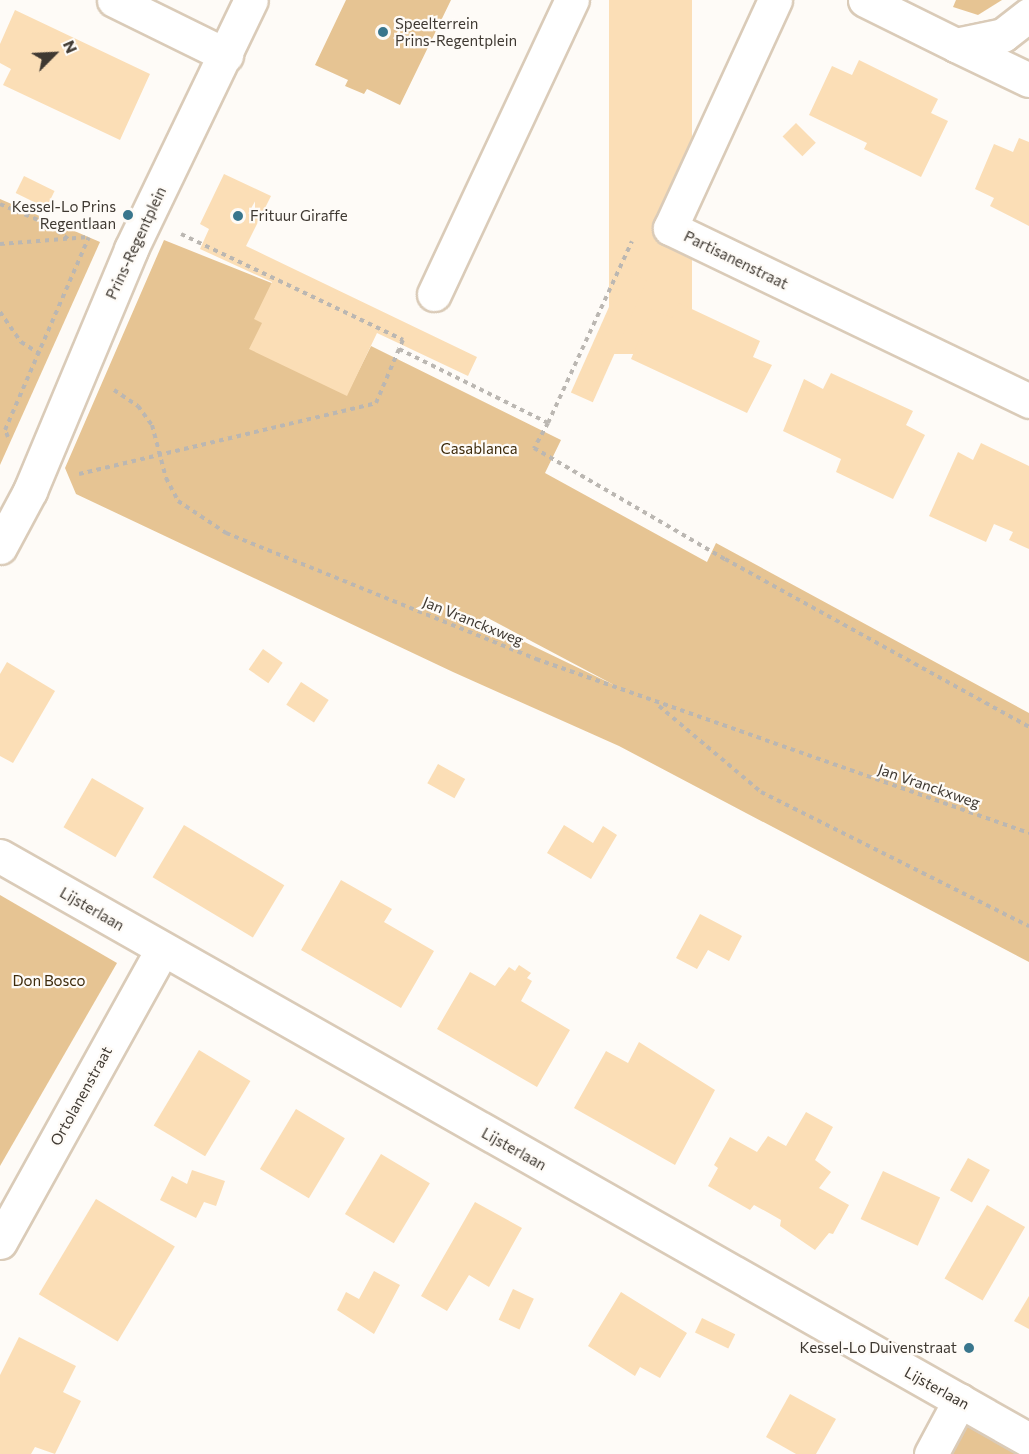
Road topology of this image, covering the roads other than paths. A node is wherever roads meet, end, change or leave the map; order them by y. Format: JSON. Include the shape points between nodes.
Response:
{"nodes":[{"id":1,"x":114,"y":0,"type":"edge"},
{"id":2,"x":251,"y":0,"type":"edge"},
{"id":3,"x":572,"y":0,"type":"edge"},
{"id":4,"x":775,"y":0,"type":"edge"},
{"id":5,"x":865,"y":0,"type":"edge"},
{"id":6,"x":1029,"y":15,"type":"edge"},
{"id":7,"x":956,"y":45,"type":"junction"},
{"id":8,"x":226,"y":55,"type":"junction"},
{"id":9,"x":1029,"y":80,"type":"edge"},
{"id":10,"x":434,"y":294,"type":"dead end"},
{"id":11,"x":1029,"y":400,"type":"edge"},
{"id":12,"x":0,"y":547,"type":"edge"},
{"id":13,"x":0,"y":856,"type":"edge"},
{"id":14,"x":162,"y":950,"type":"junction"},
{"id":15,"x":0,"y":1242,"type":"edge"},
{"id":16,"x":960,"y":1400,"type":"junction"},
{"id":17,"x":1029,"y":1440,"type":"edge"},
{"id":18,"x":931,"y":1454,"type":"edge"}],
"edges":[{"from":1,"to":8,"type":"street"},
{"from":2,"to":8,"type":"street","name":"Prins-Regentplein"},
{"from":3,"to":10,"type":"street"},
{"from":4,"to":11,"type":"street","name":"Partisanenstraat","via":[[670,228]]},
{"from":5,"to":7,"type":"street"},
{"from":6,"to":7,"type":"street","via":[[1003,34]]},
{"from":7,"to":9,"type":"street"},
{"from":8,"to":12,"type":"street","name":"Prins-Regentplein","via":[[131,249],[30,491]]},
{"from":13,"to":14,"type":"street","name":"Lijsterlaan"},
{"from":14,"to":15,"type":"street","name":"Ortolanenstraat"},
{"from":14,"to":16,"type":"street","name":"Lijsterlaan"},
{"from":16,"to":17,"type":"street","name":"Lijsterlaan"},
{"from":16,"to":18,"type":"street"}]}
